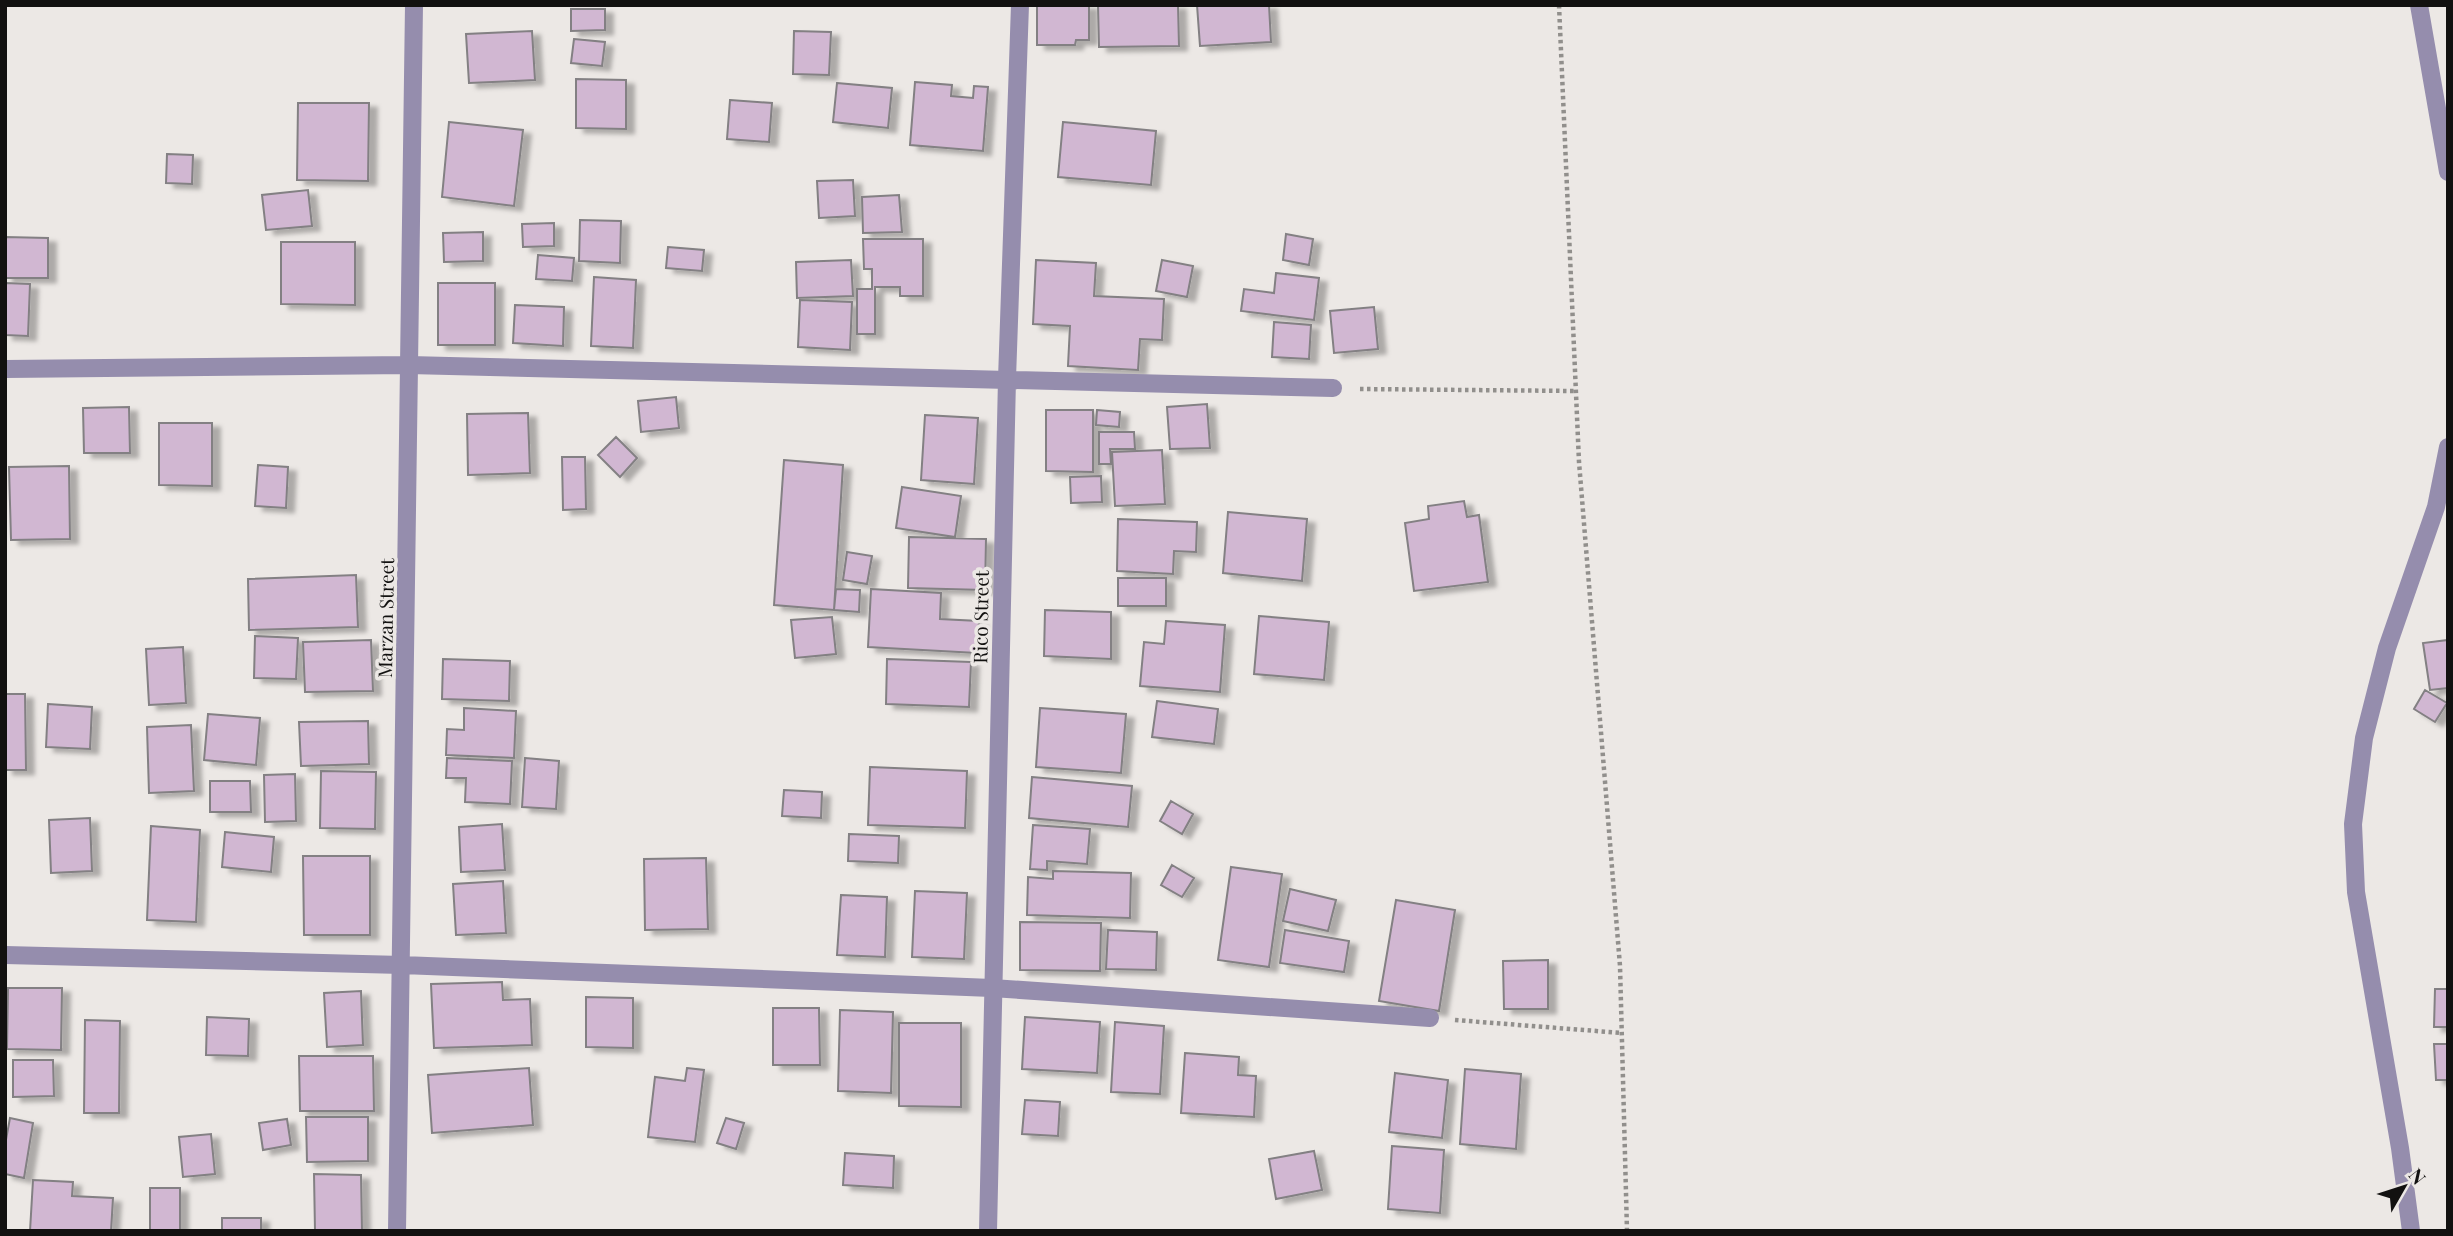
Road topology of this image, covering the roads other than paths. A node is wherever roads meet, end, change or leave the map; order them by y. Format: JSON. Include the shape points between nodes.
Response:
{"nodes":[{"id":1,"x":414,"y":5,"type":"edge"},
{"id":2,"x":1020,"y":5,"type":"edge"},
{"id":3,"x":2419,"y":5,"type":"edge"},
{"id":4,"x":2448,"y":172,"type":"edge"},
{"id":5,"x":409,"y":365,"type":"junction"},
{"id":6,"x":5,"y":369,"type":"edge"},
{"id":7,"x":1007,"y":379,"type":"junction"},
{"id":8,"x":1333,"y":388,"type":"road end"},
{"id":9,"x":2448,"y":447,"type":"edge"},
{"id":10,"x":5,"y":955,"type":"edge"},
{"id":11,"x":402,"y":965,"type":"junction"},
{"id":12,"x":992,"y":988,"type":"junction"},
{"id":13,"x":1430,"y":1018,"type":"road end"},
{"id":14,"x":397,"y":1231,"type":"edge"},
{"id":15,"x":988,"y":1231,"type":"edge"},
{"id":16,"x":2411,"y":1231,"type":"edge"}],
"edges":[{"from":1,"to":5,"type":"street","name":"Marzan Street"},
{"from":2,"to":7,"type":"street","name":"Rico Street"},
{"from":3,"to":4,"type":"street"},
{"from":5,"to":6,"type":"street"},
{"from":5,"to":7,"type":"street"},
{"from":5,"to":11,"type":"street","name":"Marzan Street"},
{"from":7,"to":8,"type":"street"},
{"from":7,"to":12,"type":"street","name":"Rico Street"},
{"from":9,"to":16,"type":"street","via":[[2435,507],[2387,648],[2367,726],[2353,824],[2356,892]]},
{"from":10,"to":11,"type":"street"},
{"from":11,"to":12,"type":"street"},
{"from":11,"to":14,"type":"street","name":"Marzan Street"},
{"from":12,"to":13,"type":"street"},
{"from":12,"to":15,"type":"street","name":"Rico Street"}]}
